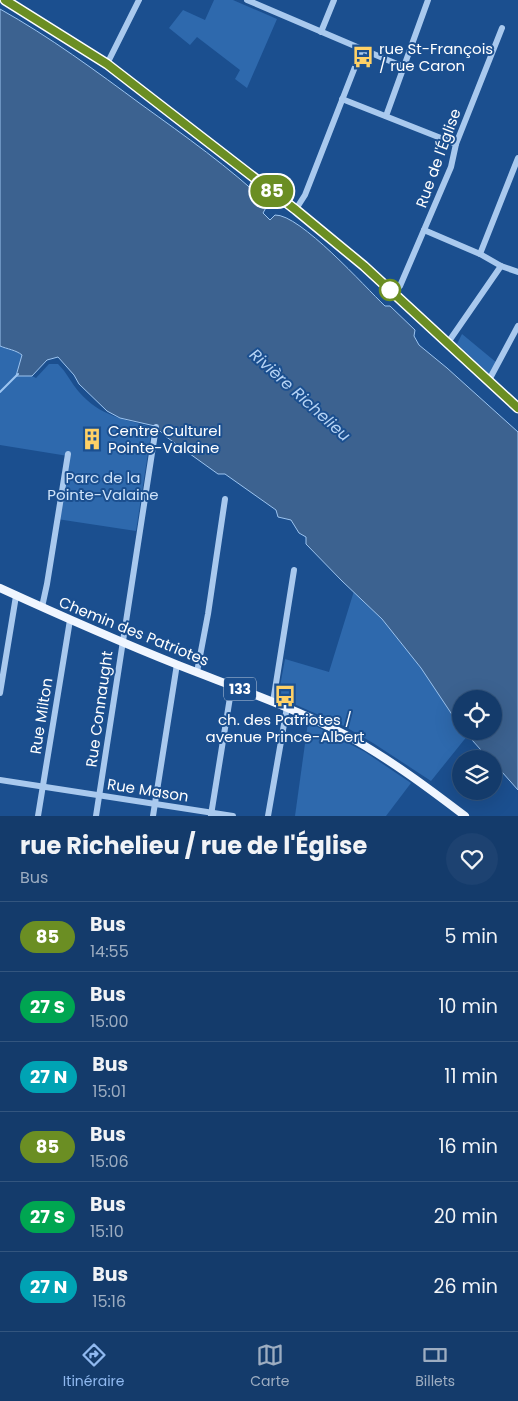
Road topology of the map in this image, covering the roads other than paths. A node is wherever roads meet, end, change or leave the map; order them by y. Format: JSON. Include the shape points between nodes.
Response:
{"nodes":[{"id":1,"x":6,"y":0,"type":"edge"},
{"id":2,"x":139,"y":0,"type":"edge"},
{"id":3,"x":247,"y":0,"type":"edge"},
{"id":4,"x":334,"y":0,"type":"edge"},
{"id":5,"x":428,"y":0,"type":"edge"},
{"id":6,"x":502,"y":28,"type":"dead end"},
{"id":7,"x":321,"y":32,"type":"junction"},
{"id":8,"x":362,"y":49,"type":"junction"},
{"id":9,"x":107,"y":64,"type":"junction"},
{"id":10,"x":404,"y":67,"type":"junction"},
{"id":11,"x":342,"y":99,"type":"junction"},
{"id":12,"x":386,"y":116,"type":"junction"},
{"id":13,"x":456,"y":144,"type":"junction"},
{"id":14,"x":518,"y":158,"type":"edge"},
{"id":15,"x":296,"y":210,"type":"junction"},
{"id":16,"x":424,"y":230,"type":"junction"},
{"id":17,"x":480,"y":254,"type":"junction"},
{"id":18,"x":501,"y":266,"type":"junction"},
{"id":19,"x":518,"y":272,"type":"edge"},
{"id":20,"x":393,"y":293,"type":"junction"},
{"id":21,"x":518,"y":326,"type":"edge"},
{"id":22,"x":447,"y":344,"type":"junction"},
{"id":23,"x":488,"y":382,"type":"junction"},
{"id":24,"x":518,"y":408,"type":"edge"},
{"id":25,"x":156,"y":427,"type":"dead end"},
{"id":26,"x":68,"y":454,"type":"dead end"},
{"id":27,"x":225,"y":499,"type":"dead end"},
{"id":28,"x":294,"y":570,"type":"dead end"},
{"id":29,"x":0,"y":588,"type":"edge"},
{"id":30,"x":16,"y":596,"type":"junction"},
{"id":31,"x":42,"y":607,"type":"junction"},
{"id":32,"x":70,"y":620,"type":"junction"},
{"id":33,"x":122,"y":642,"type":"junction"},
{"id":34,"x":177,"y":664,"type":"junction"},
{"id":35,"x":197,"y":672,"type":"junction"},
{"id":36,"x":232,"y":686,"type":"junction"},
{"id":37,"x":0,"y":693,"type":"edge"},
{"id":38,"x":273,"y":702,"type":"junction"},
{"id":39,"x":287,"y":707,"type":"junction"},
{"id":40,"x":0,"y":780,"type":"edge"},
{"id":41,"x":43,"y":787,"type":"junction"},
{"id":42,"x":99,"y":795,"type":"junction"},
{"id":43,"x":155,"y":804,"type":"junction"},
{"id":44,"x":211,"y":814,"type":"edge"},
{"id":45,"x":38,"y":816,"type":"edge"},
{"id":46,"x":96,"y":816,"type":"edge"},
{"id":47,"x":153,"y":816,"type":"edge"},
{"id":48,"x":233,"y":816,"type":"edge"},
{"id":49,"x":268,"y":816,"type":"edge"},
{"id":50,"x":465,"y":816,"type":"edge"}],
"edges":[{"from":1,"to":9,"type":"main road"},
{"from":2,"to":9,"type":"street"},
{"from":3,"to":7,"type":"street"},
{"from":4,"to":7,"type":"street"},
{"from":5,"to":10,"type":"street"},
{"from":6,"to":13,"type":"street","name":"Rue de l'Église"},
{"from":7,"to":8,"type":"street"},
{"from":8,"to":10,"type":"street"},
{"from":8,"to":11,"type":"street"},
{"from":9,"to":15,"type":"main road"},
{"from":10,"to":12,"type":"street"},
{"from":11,"to":12,"type":"street"},
{"from":11,"to":15,"type":"street","via":[[305,195]]},
{"from":12,"to":13,"type":"street"},
{"from":13,"to":16,"type":"street","name":"Rue de l'Église","via":[[451,166]]},
{"from":14,"to":17,"type":"street"},
{"from":15,"to":20,"type":"main road"},
{"from":16,"to":17,"type":"street"},
{"from":16,"to":20,"type":"street","name":"Rue de l'Église","via":[[400,286]]},
{"from":17,"to":18,"type":"street"},
{"from":18,"to":19,"type":"street"},
{"from":18,"to":22,"type":"street"},
{"from":20,"to":22,"type":"main road"},
{"from":21,"to":23,"type":"street"},
{"from":22,"to":23,"type":"main road"},
{"from":23,"to":24,"type":"main road"},
{"from":25,"to":33,"type":"street","name":"Rue Connaught"},
{"from":26,"to":31,"type":"street"},
{"from":27,"to":35,"type":"street"},
{"from":28,"to":38,"type":"street"},
{"from":29,"to":30,"type":"main road","name":"Chemin des Patriotes","number":"133"},
{"from":30,"to":31,"type":"main road","name":"Chemin des Patriotes","number":"133"},
{"from":30,"to":37,"type":"street"},
{"from":31,"to":32,"type":"main road","name":"Chemin des Patriotes","number":"133"},
{"from":32,"to":33,"type":"main road","name":"Chemin des Patriotes","number":"133"},
{"from":32,"to":41,"type":"street","name":"Rue Milton"},
{"from":33,"to":34,"type":"main road","name":"Chemin des Patriotes","number":"133"},
{"from":33,"to":42,"type":"street","name":"Rue Connaught"},
{"from":34,"to":35,"type":"main road","name":"Chemin des Patriotes","number":"133"},
{"from":34,"to":43,"type":"street"},
{"from":35,"to":36,"type":"main road","name":"Chemin des Patriotes","number":"133"},
{"from":36,"to":38,"type":"main road","name":"Chemin des Patriotes","number":"133"},
{"from":36,"to":44,"type":"street"},
{"from":38,"to":39,"type":"main road","name":"Chemin des Patriotes","number":"133"},
{"from":39,"to":49,"type":"street"},
{"from":39,"to":50,"type":"main road","name":"Chemin des Patriotes","number":"133","via":[[364,745]]},
{"from":40,"to":41,"type":"street","name":"Rue Mason"},
{"from":41,"to":42,"type":"street","name":"Rue Mason"},
{"from":41,"to":45,"type":"street","name":"Rue Milton"},
{"from":42,"to":43,"type":"street","name":"Rue Mason"},
{"from":42,"to":46,"type":"street","name":"Rue Connaught"},
{"from":43,"to":44,"type":"street","name":"Rue Mason"},
{"from":43,"to":47,"type":"street"},
{"from":44,"to":48,"type":"street","name":"Rue Mason"}]}
